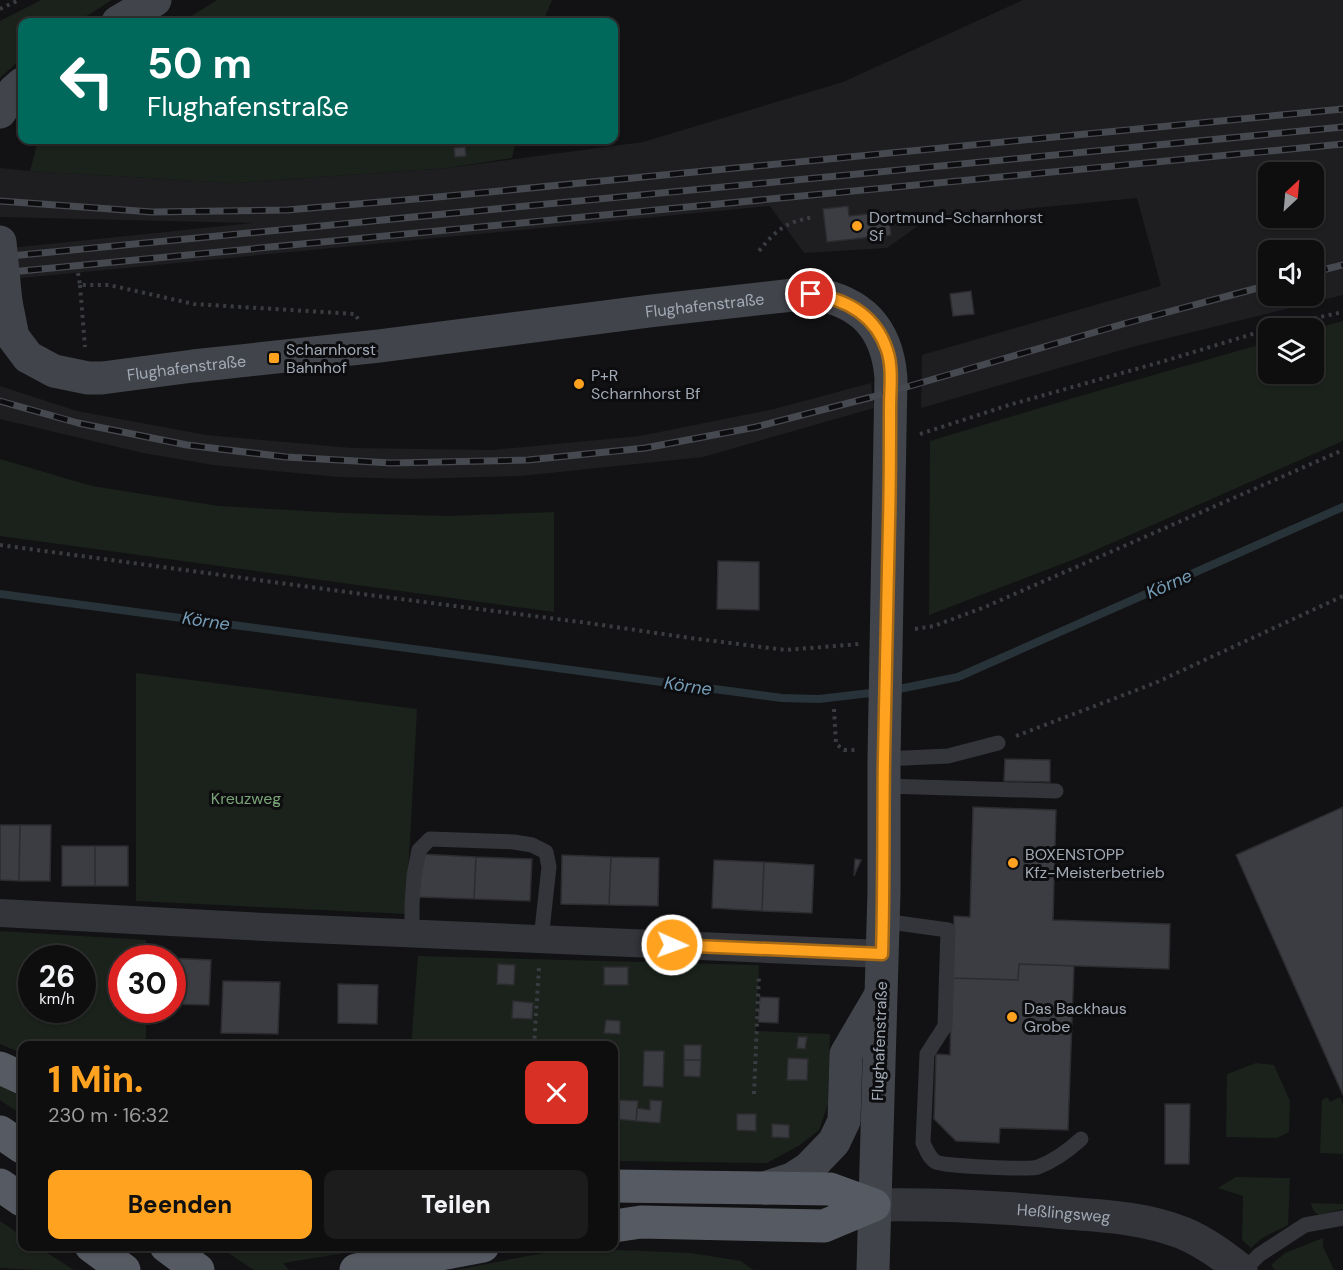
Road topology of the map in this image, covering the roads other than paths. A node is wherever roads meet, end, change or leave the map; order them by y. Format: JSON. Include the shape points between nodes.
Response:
{"nodes":[{"id":1,"x":155,"y":0,"type":"edge"},
{"id":2,"x":125,"y":18,"type":"edge"},
{"id":3,"x":18,"y":88,"type":"edge"},
{"id":4,"x":0,"y":112,"type":"edge"},
{"id":5,"x":0,"y":242,"type":"edge"},
{"id":6,"x":998,"y":743,"type":"road end"},
{"id":7,"x":876,"y":765,"type":"junction"},
{"id":8,"x":1056,"y":791,"type":"dead end"},
{"id":9,"x":0,"y":913,"type":"edge"},
{"id":10,"x":883,"y":921,"type":"junction"},
{"id":11,"x":412,"y":933,"type":"junction"},
{"id":12,"x":541,"y":939,"type":"junction"},
{"id":13,"x":882,"y":954,"type":"junction"},
{"id":14,"x":881,"y":995,"type":"junction"},
{"id":15,"x":0,"y":1068,"type":"edge"},
{"id":16,"x":18,"y":1076,"type":"edge"},
{"id":17,"x":0,"y":1132,"type":"edge"},
{"id":18,"x":1081,"y":1139,"type":"dead end"},
{"id":19,"x":18,"y":1144,"type":"edge"},
{"id":20,"x":0,"y":1185,"type":"edge"},
{"id":21,"x":618,"y":1186,"type":"edge"},
{"id":22,"x":765,"y":1188,"type":"junction"},
{"id":23,"x":18,"y":1197,"type":"edge"},
{"id":24,"x":874,"y":1205,"type":"junction"},
{"id":25,"x":1343,"y":1218,"type":"edge"},
{"id":26,"x":618,"y":1225,"type":"edge"},
{"id":27,"x":98,"y":1251,"type":"edge"},
{"id":28,"x":172,"y":1251,"type":"edge"},
{"id":29,"x":457,"y":1251,"type":"edge"},
{"id":30,"x":124,"y":1270,"type":"edge"},
{"id":31,"x":198,"y":1270,"type":"edge"},
{"id":32,"x":356,"y":1270,"type":"edge"},
{"id":33,"x":873,"y":1270,"type":"edge"},
{"id":34,"x":1242,"y":1270,"type":"edge"}],
"edges":[{"from":1,"to":2,"type":"main road"},
{"from":3,"to":4,"type":"main road"},
{"from":5,"to":7,"type":"main road","name":"Flughafenstraße","bridge":true,"via":[[13,337],[28,357],[54,371],[88,378],[811,294],[849,304],[865,315],[877,331],[887,350],[891,378],[885,716]]},
{"from":6,"to":7,"type":"lane","via":[[948,756]]},
{"from":7,"to":8,"type":"lane"},
{"from":7,"to":10,"type":"main road","name":"Flughafenstraße"},
{"from":9,"to":11,"type":"street"},
{"from":10,"to":13,"type":"main road","name":"Flughafenstraße"},
{"from":10,"to":18,"type":"lane","via":[[948,930],[945,1026],[927,1054],[923,1143],[928,1154],[937,1162],[954,1166],[1036,1168]]},
{"from":11,"to":12,"type":"street"},
{"from":11,"to":12,"type":"lane","via":[[418,850],[430,839],[475,840],[532,845],[546,852],[549,867]]},
{"from":12,"to":13,"type":"street"},
{"from":13,"to":14,"type":"main road","name":"Flughafenstraße"},
{"from":14,"to":22,"type":"main road","via":[[846,1054],[844,1121],[834,1142],[809,1168]]},
{"from":14,"to":24,"type":"main road","name":"Flughafenstraße"},
{"from":15,"to":16,"type":"highway"},
{"from":17,"to":19,"type":"highway"},
{"from":20,"to":23,"type":"highway"},
{"from":21,"to":22,"type":"highway"},
{"from":22,"to":24,"type":"highway","via":[[830,1189]]},
{"from":24,"to":26,"type":"highway","via":[[825,1226],[641,1222]]},
{"from":24,"to":33,"type":"main road","name":"Flughafenstraße"},
{"from":24,"to":34,"type":"street","name":"Heßlingsweg","via":[[1008,1208],[1129,1218],[1185,1234]]},
{"from":25,"to":34,"type":"lane","via":[[1305,1225]]},
{"from":27,"to":30,"type":"highway"},
{"from":28,"to":31,"type":"highway"},
{"from":29,"to":32,"type":"highway"}]}
